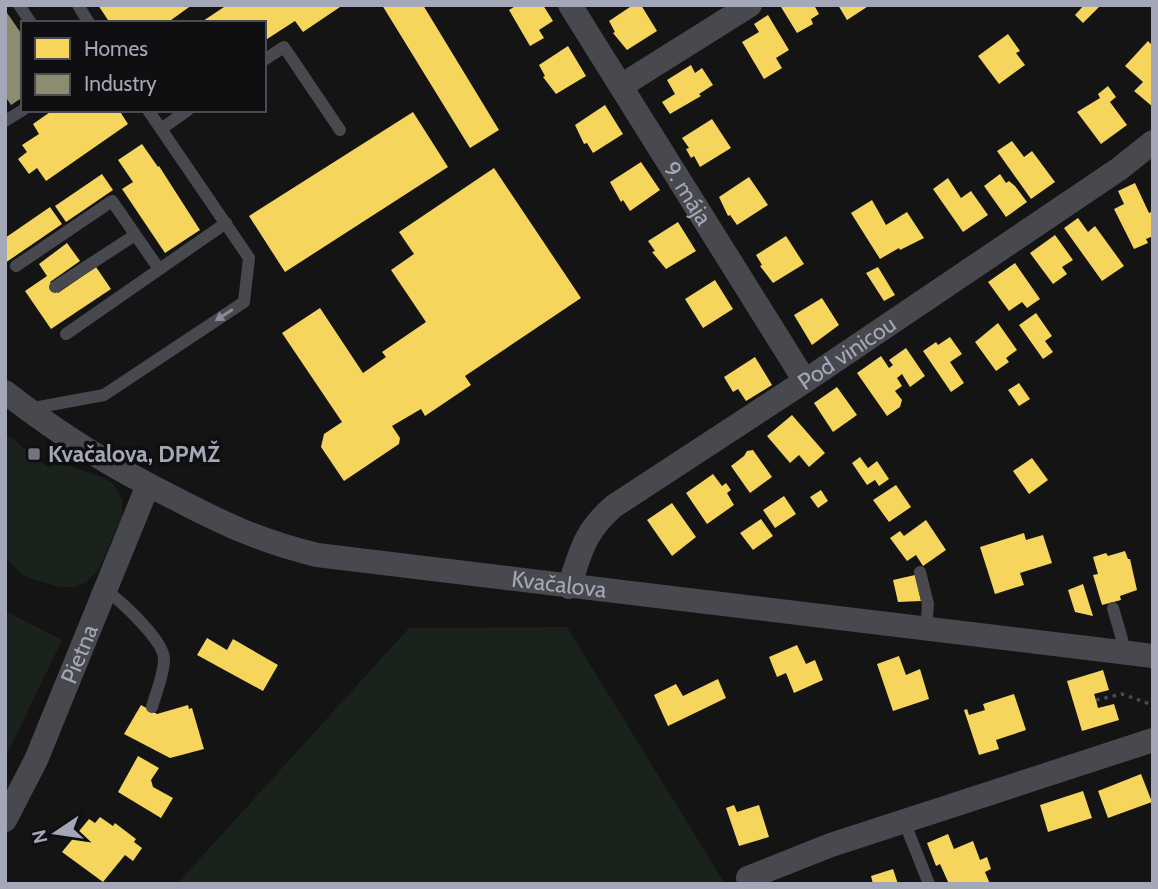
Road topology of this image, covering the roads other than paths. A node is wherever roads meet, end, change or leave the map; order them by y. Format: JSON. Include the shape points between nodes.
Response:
{"nodes":[{"id":1,"x":19,"y":5,"type":"edge"},
{"id":2,"x":78,"y":5,"type":"edge"},
{"id":3,"x":570,"y":5,"type":"edge"},
{"id":4,"x":750,"y":5,"type":"edge"},
{"id":5,"x":30,"y":21,"type":"edge"},
{"id":6,"x":88,"y":21,"type":"edge"},
{"id":7,"x":266,"y":59,"type":"edge"},
{"id":8,"x":621,"y":86,"type":"junction"},
{"id":9,"x":21,"y":111,"type":"edge"},
{"id":10,"x":149,"y":112,"type":"edge"},
{"id":11,"x":185,"y":112,"type":"edge"},
{"id":12,"x":5,"y":121,"type":"edge"},
{"id":13,"x":161,"y":129,"type":"junction"},
{"id":14,"x":340,"y":130,"type":"dead end"},
{"id":15,"x":1153,"y":142,"type":"edge"},
{"id":16,"x":226,"y":223,"type":"junction"},
{"id":17,"x":135,"y":234,"type":"junction"},
{"id":18,"x":16,"y":266,"type":"dead end"},
{"id":19,"x":159,"y":269,"type":"junction"},
{"id":20,"x":55,"y":287,"type":"dead end"},
{"id":21,"x":66,"y":334,"type":"dead end"},
{"id":22,"x":805,"y":381,"type":"junction"},
{"id":23,"x":5,"y":392,"type":"edge"},
{"id":24,"x":27,"y":409,"type":"junction"},
{"id":25,"x":148,"y":485,"type":"junction"},
{"id":26,"x":920,"y":572,"type":"dead end"},
{"id":27,"x":569,"y":587,"type":"junction"},
{"id":28,"x":104,"y":590,"type":"junction"},
{"id":29,"x":1113,"y":608,"type":"dead end"},
{"id":30,"x":926,"y":629,"type":"junction"},
{"id":31,"x":1126,"y":653,"type":"junction"},
{"id":32,"x":1153,"y":656,"type":"edge"},
{"id":33,"x":152,"y":707,"type":"dead end"},
{"id":34,"x":1153,"y":740,"type":"edge"},
{"id":35,"x":5,"y":820,"type":"edge"},
{"id":36,"x":904,"y":821,"type":"junction"},
{"id":37,"x":748,"y":878,"type":"dead end"},
{"id":38,"x":929,"y":884,"type":"edge"}],
"edges":[{"from":1,"to":5,"type":"lane"},
{"from":2,"to":6,"type":"lane"},
{"from":3,"to":8,"type":"street","name":"9. mája"},
{"from":4,"to":8,"type":"street"},
{"from":7,"to":14,"type":"lane","via":[[284,47]]},
{"from":8,"to":22,"type":"street","name":"9. mája"},
{"from":9,"to":12,"type":"lane"},
{"from":10,"to":13,"type":"lane"},
{"from":11,"to":13,"type":"lane"},
{"from":13,"to":16,"type":"lane"},
{"from":15,"to":22,"type":"street","name":"Pod vinicou"},
{"from":16,"to":19,"type":"lane"},
{"from":16,"to":24,"type":"lane","one_way":true,"via":[[250,258],[244,302],[104,395]]},
{"from":17,"to":18,"type":"lane","via":[[112,201]]},
{"from":17,"to":19,"type":"lane"},
{"from":17,"to":20,"type":"lane"},
{"from":19,"to":21,"type":"lane"},
{"from":22,"to":27,"type":"street","name":"Pod vinicou","via":[[614,506],[592,527]]},
{"from":23,"to":24,"type":"street","name":"Kvačalova"},
{"from":24,"to":25,"type":"street","name":"Kvačalova"},
{"from":25,"to":27,"type":"street","name":"Kvačalova","via":[[240,531],[286,548]]},
{"from":25,"to":28,"type":"street","name":"Pietna"},
{"from":26,"to":30,"type":"lane","via":[[928,604]]},
{"from":27,"to":30,"type":"street","name":"Kvačalova"},
{"from":28,"to":33,"type":"lane","via":[[117,597],[160,645],[164,659]]},
{"from":28,"to":35,"type":"street","name":"Pietna","via":[[36,760]]},
{"from":29,"to":31,"type":"lane"},
{"from":30,"to":31,"type":"street","name":"Kvačalova"},
{"from":31,"to":32,"type":"street","name":"Kvačalova"},
{"from":34,"to":36,"type":"street"},
{"from":36,"to":37,"type":"street"},
{"from":36,"to":38,"type":"lane"}]}
